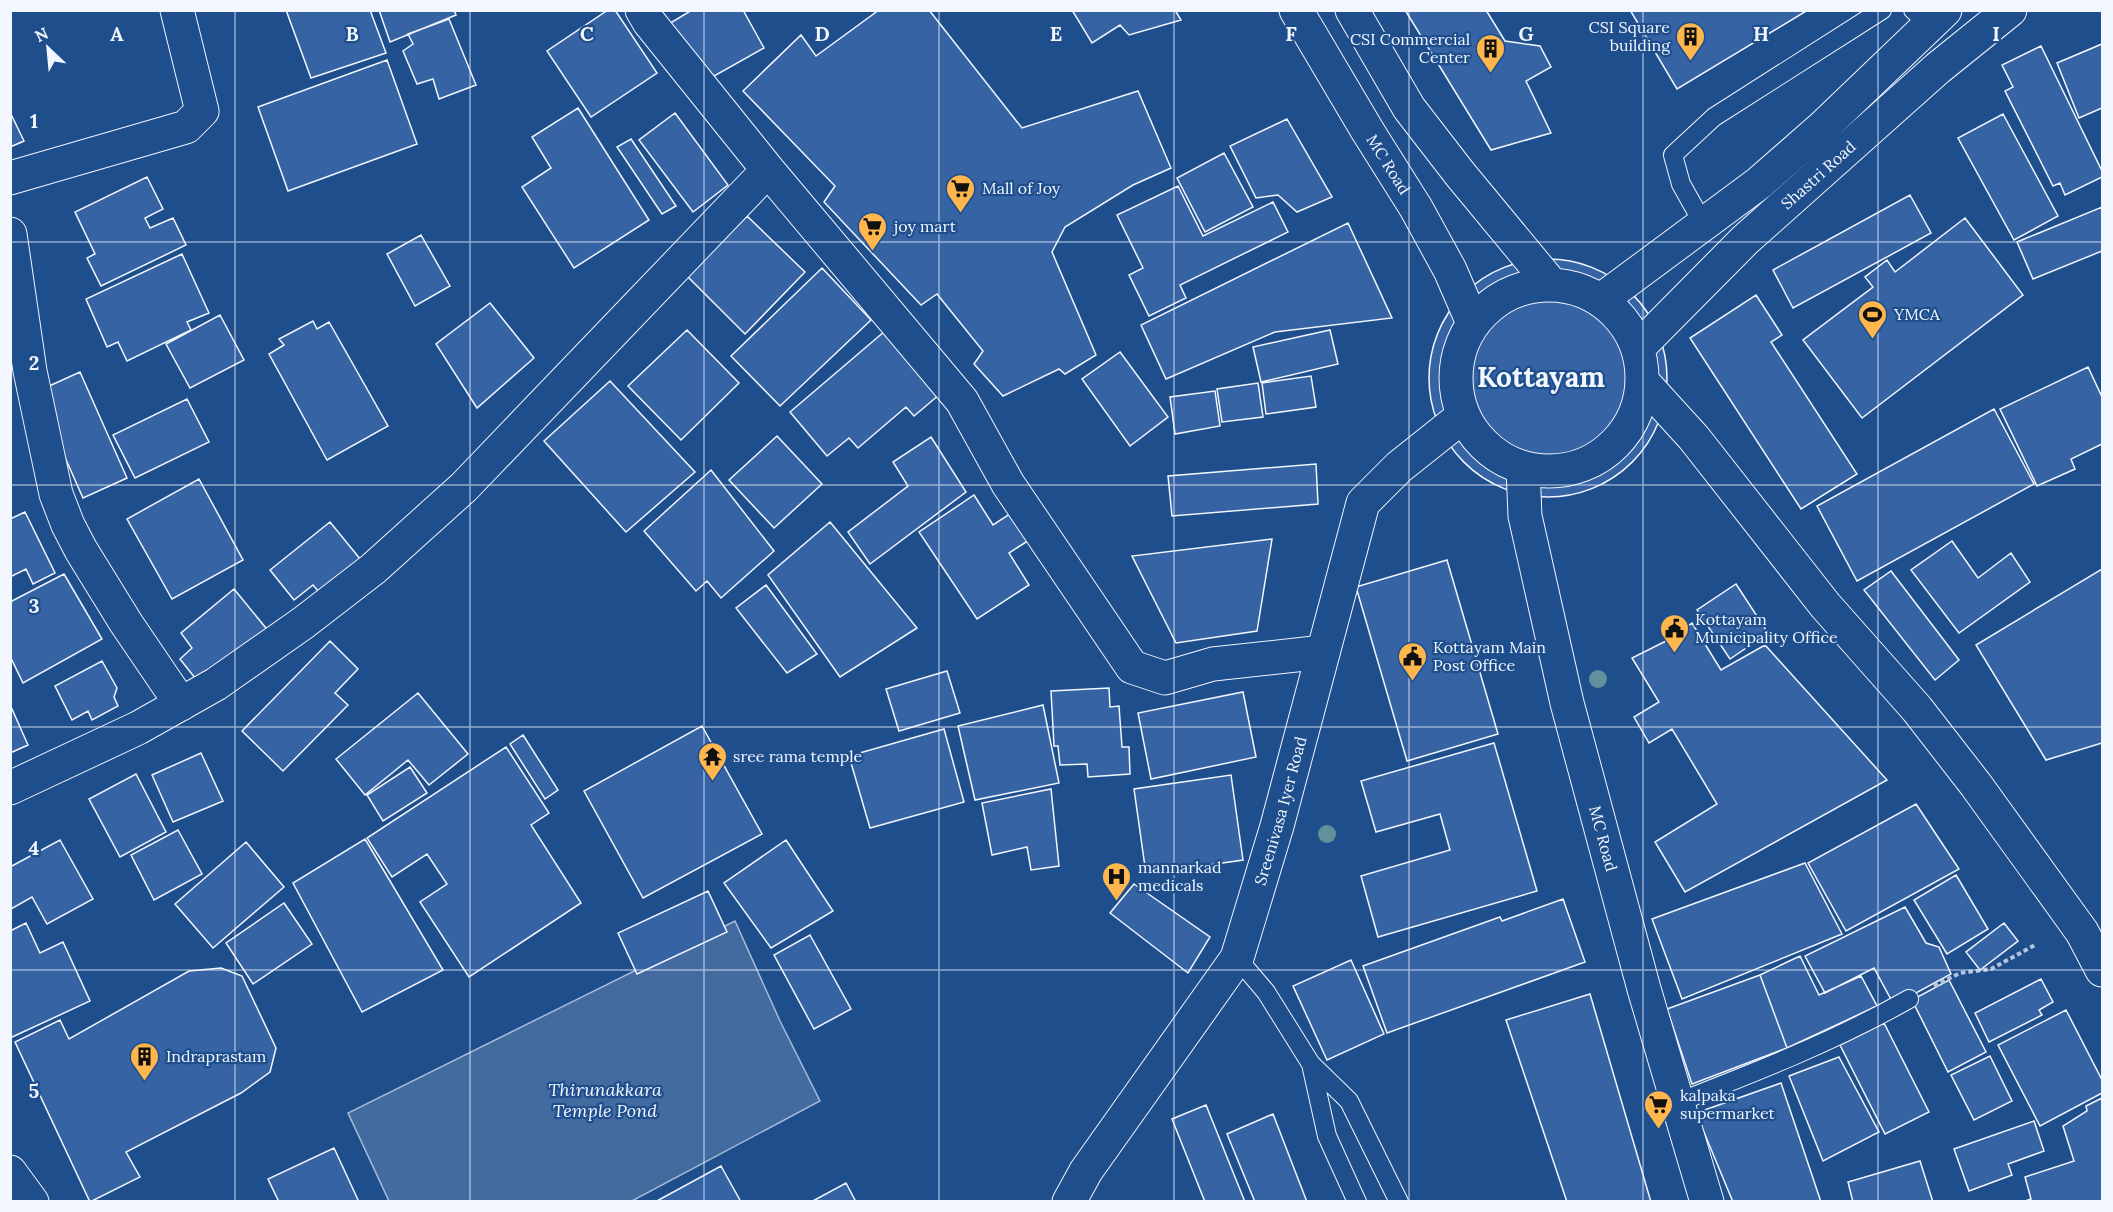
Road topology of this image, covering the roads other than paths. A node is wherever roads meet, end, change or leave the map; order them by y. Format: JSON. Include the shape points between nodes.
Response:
{"nodes":[{"id":1,"x":177,"y":10,"type":"edge"},
{"id":2,"x":642,"y":10,"type":"edge"},
{"id":3,"x":1296,"y":10,"type":"edge"},
{"id":4,"x":1352,"y":10,"type":"edge"},
{"id":5,"x":1882,"y":10,"type":"edge"},
{"id":6,"x":2010,"y":10,"type":"edge"},
{"id":7,"x":1935,"y":11,"type":"edge"},
{"id":8,"x":768,"y":170,"type":"junction"},
{"id":9,"x":10,"y":178,"type":"edge"},
{"id":10,"x":1704,"y":225,"type":"junction"},
{"id":11,"x":10,"y":234,"type":"edge"},
{"id":12,"x":1551,"y":284,"type":"junction"},
{"id":13,"x":1601,"y":300,"type":"junction"},
{"id":14,"x":1473,"y":323,"type":"junction"},
{"id":15,"x":1638,"y":348,"type":"junction"},
{"id":16,"x":1643,"y":382,"type":"junction"},
{"id":17,"x":1463,"y":416,"type":"junction"},
{"id":18,"x":1523,"y":468,"type":"junction"},
{"id":19,"x":1323,"y":652,"type":"junction"},
{"id":20,"x":181,"y":704,"type":"junction"},
{"id":21,"x":10,"y":788,"type":"edge"},
{"id":22,"x":1237,"y":958,"type":"junction"},
{"id":23,"x":2103,"y":970,"type":"edge"},
{"id":24,"x":1909,"y":999,"type":"road end"},
{"id":25,"x":1311,"y":1064,"type":"junction"},
{"id":26,"x":1677,"y":1103,"type":"junction"},
{"id":27,"x":10,"y":1172,"type":"edge"},
{"id":28,"x":32,"y":1202,"type":"edge"},
{"id":29,"x":1069,"y":1202,"type":"edge"},
{"id":30,"x":1357,"y":1202,"type":"edge"},
{"id":31,"x":1399,"y":1202,"type":"edge"},
{"id":32,"x":1707,"y":1202,"type":"edge"}],
"edges":[{"from":1,"to":9,"type":"main road","via":[[202,111],[186,127]]},
{"from":2,"to":8,"type":"main road"},
{"from":3,"to":14,"type":"main road","name":"MC Road","via":[[1416,208]]},
{"from":4,"to":12,"type":"main road","via":[[1410,108]]},
{"from":5,"to":10,"type":"lane","via":[[1714,117],[1672,155],[1681,184]]},
{"from":6,"to":15,"type":"main road","name":"Shastri Road","via":[[1938,68],[1739,245]]},
{"from":7,"to":10,"type":"main road","name":"Shastri Road","via":[[1823,127]]},
{"from":8,"to":19,"type":"main road","via":[[962,401],[1008,484],[1132,667],[1165,678],[1213,664]]},
{"from":8,"to":20,"type":"main road","via":[[464,487],[303,623]]},
{"from":10,"to":13,"type":"main road","name":"Shastri Road"},
{"from":11,"to":20,"type":"main road","via":[[30,371],[56,494],[96,576]]},
{"from":12,"to":13,"type":"main road"},
{"from":12,"to":14,"type":"main road","via":[[1522,289],[1495,302]]},
{"from":13,"to":15,"type":"main road","via":[[1624,321]]},
{"from":14,"to":17,"type":"main road","via":[[1458,352],[1456,385]]},
{"from":15,"to":16,"type":"main road"},
{"from":16,"to":18,"type":"main road","via":[[1632,423],[1604,454],[1565,470]]},
{"from":16,"to":23,"type":"main road","via":[[1694,438],[1825,605],[1917,709],[2082,932]]},
{"from":17,"to":18,"type":"main road","via":[[1478,439],[1498,457]]},
{"from":17,"to":19,"type":"main road","name":"Sreenivasa Iyer Road","via":[[1399,467],[1363,503]]},
{"from":18,"to":26,"type":"main road","name":"MC Road","via":[[1525,516],[1567,703]]},
{"from":19,"to":22,"type":"main road","name":"Sreenivasa Iyer Road","via":[[1260,888]]},
{"from":20,"to":21,"type":"main road"},
{"from":22,"to":25,"type":"lane","via":[[1266,992]]},
{"from":22,"to":29,"type":"main road","name":"Sreenivasa Iyer Road","via":[[1086,1171]]},
{"from":24,"to":26,"type":"lane","via":[[1780,1063]]},
{"from":25,"to":30,"type":"lane","via":[[1327,1136]]},
{"from":25,"to":31,"type":"lane","via":[[1349,1101]]},
{"from":26,"to":32,"type":"main road","name":"MC Road"},
{"from":27,"to":28,"type":"main road"}]}
